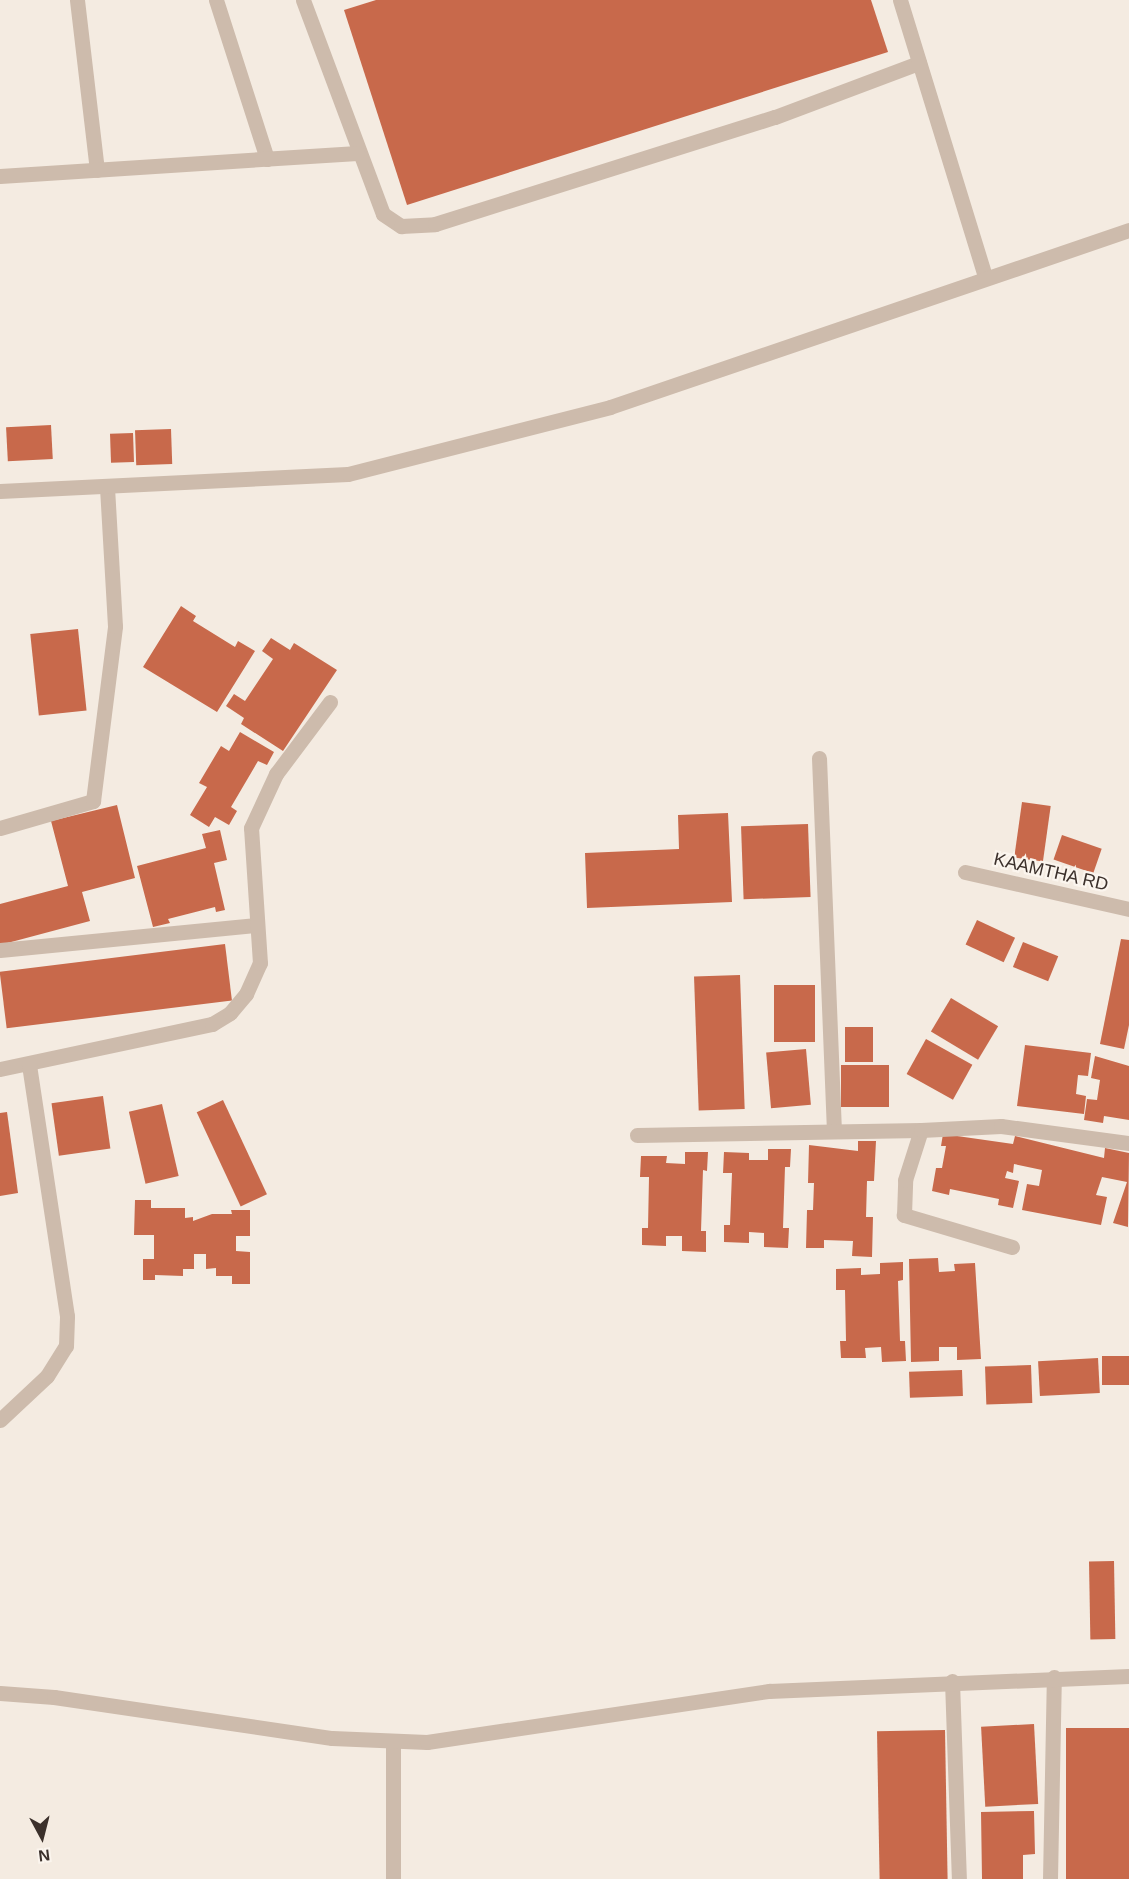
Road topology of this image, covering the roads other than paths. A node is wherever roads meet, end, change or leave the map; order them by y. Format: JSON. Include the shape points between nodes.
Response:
{"nodes":[{"id":1,"x":77,"y":0,"type":"edge"},
{"id":2,"x":216,"y":0,"type":"edge"},
{"id":3,"x":303,"y":0,"type":"edge"},
{"id":4,"x":900,"y":0,"type":"edge"},
{"id":5,"x":919,"y":63,"type":"junction"},
{"id":6,"x":357,"y":153,"type":"junction"},
{"id":7,"x":267,"y":159,"type":"junction"},
{"id":8,"x":97,"y":170,"type":"junction"},
{"id":9,"x":0,"y":176,"type":"edge"},
{"id":10,"x":1129,"y":230,"type":"edge"},
{"id":11,"x":986,"y":277,"type":"junction"},
{"id":12,"x":107,"y":488,"type":"junction"},
{"id":13,"x":0,"y":491,"type":"edge"},
{"id":14,"x":330,"y":702,"type":"dead end"},
{"id":15,"x":819,"y":759,"type":"dead end"},
{"id":16,"x":0,"y":828,"type":"edge"},
{"id":17,"x":965,"y":872,"type":"dead end"},
{"id":18,"x":1129,"y":909,"type":"edge"},
{"id":19,"x":257,"y":926,"type":"junction"},
{"id":20,"x":0,"y":950,"type":"edge"},
{"id":21,"x":29,"y":1064,"type":"junction"},
{"id":22,"x":0,"y":1069,"type":"edge"},
{"id":23,"x":921,"y":1130,"type":"junction"},
{"id":24,"x":834,"y":1131,"type":"junction"},
{"id":25,"x":637,"y":1135,"type":"dead end"},
{"id":26,"x":1129,"y":1143,"type":"edge"},
{"id":27,"x":1012,"y":1247,"type":"dead end"},
{"id":28,"x":0,"y":1420,"type":"edge"},
{"id":29,"x":1129,"y":1676,"type":"edge"},
{"id":30,"x":1054,"y":1677,"type":"junction"},
{"id":31,"x":952,"y":1681,"type":"junction"},
{"id":32,"x":0,"y":1693,"type":"edge"},
{"id":33,"x":393,"y":1741,"type":"junction"},
{"id":34,"x":393,"y":1879,"type":"edge"},
{"id":35,"x":959,"y":1879,"type":"edge"},
{"id":36,"x":1050,"y":1879,"type":"edge"}],
"edges":[{"from":1,"to":8,"type":"street"},
{"from":2,"to":7,"type":"street"},
{"from":3,"to":6,"type":"street"},
{"from":4,"to":5,"type":"street"},
{"from":5,"to":6,"type":"street","via":[[775,117],[435,224],[401,226],[383,214]]},
{"from":5,"to":11,"type":"street"},
{"from":6,"to":7,"type":"street"},
{"from":7,"to":8,"type":"street"},
{"from":8,"to":9,"type":"street"},
{"from":10,"to":11,"type":"street"},
{"from":11,"to":12,"type":"street","via":[[610,407],[348,474]]},
{"from":12,"to":13,"type":"street"},
{"from":12,"to":16,"type":"street","via":[[115,626],[93,801]]},
{"from":14,"to":19,"type":"street","via":[[276,774],[250,828]]},
{"from":15,"to":24,"type":"street"},
{"from":17,"to":18,"type":"street","name":"KAAMTHA RD"},
{"from":19,"to":20,"type":"street"},
{"from":19,"to":21,"type":"street","via":[[260,963],[246,994],[212,1024]]},
{"from":21,"to":22,"type":"street"},
{"from":21,"to":28,"type":"street","via":[[68,1316],[66,1346],[47,1376]]},
{"from":23,"to":24,"type":"street"},
{"from":23,"to":26,"type":"street","via":[[1001,1126]]},
{"from":23,"to":27,"type":"street","via":[[905,1180],[904,1215]]},
{"from":24,"to":25,"type":"street"},
{"from":29,"to":30,"type":"street"},
{"from":30,"to":31,"type":"street"},
{"from":30,"to":36,"type":"street"},
{"from":31,"to":33,"type":"street","via":[[769,1691],[427,1742]]},
{"from":31,"to":35,"type":"street"},
{"from":32,"to":33,"type":"street","via":[[54,1697],[332,1738]]},
{"from":33,"to":34,"type":"street"}]}
